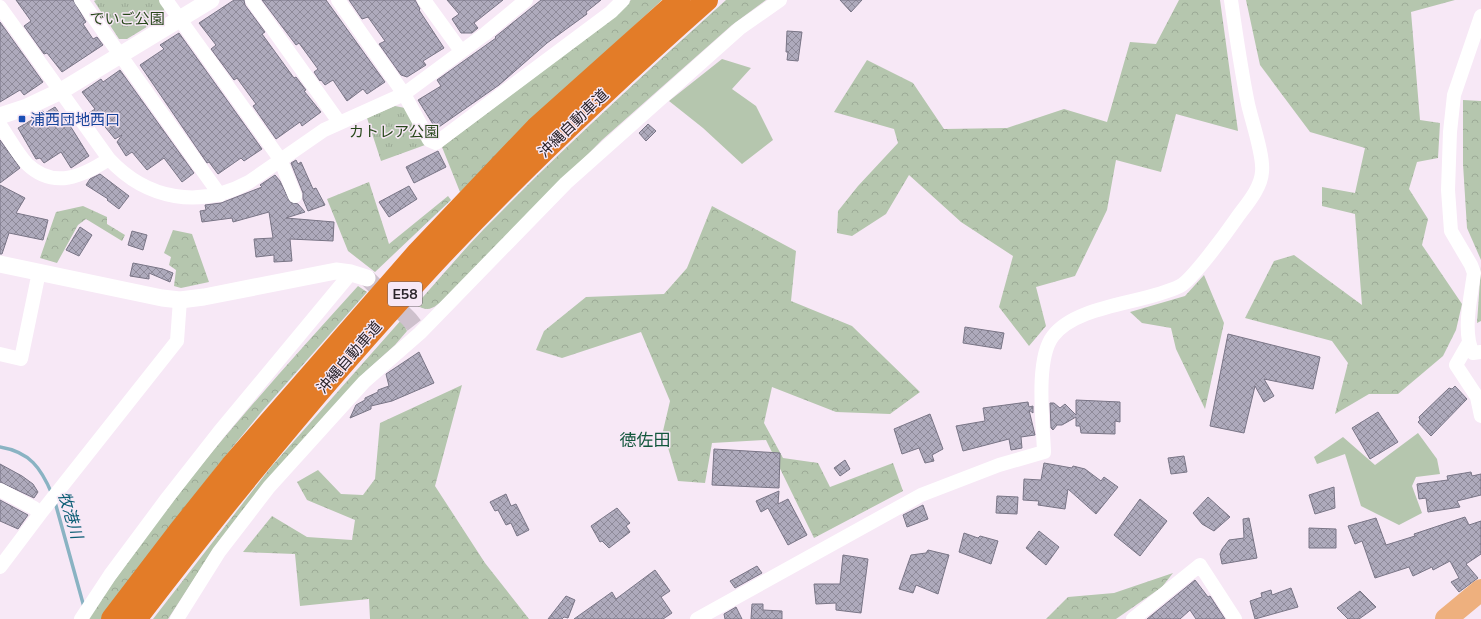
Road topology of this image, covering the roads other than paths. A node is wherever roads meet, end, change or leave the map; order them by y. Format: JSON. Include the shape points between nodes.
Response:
{"nodes":[{"id":1,"x":81,"y":0,"type":"edge"},
{"id":2,"x":166,"y":0,"type":"edge"},
{"id":3,"x":211,"y":0,"type":"edge"},
{"id":4,"x":252,"y":0,"type":"edge"},
{"id":5,"x":338,"y":0,"type":"edge"},
{"id":6,"x":425,"y":0,"type":"edge"},
{"id":7,"x":526,"y":0,"type":"edge"},
{"id":8,"x":623,"y":0,"type":"edge"},
{"id":9,"x":679,"y":0,"type":"edge"},
{"id":10,"x":707,"y":0,"type":"edge"},
{"id":11,"x":780,"y":0,"type":"edge"},
{"id":12,"x":1231,"y":0,"type":"edge"},
{"id":13,"x":0,"y":7,"type":"edge"},
{"id":14,"x":1481,"y":16,"type":"edge"},
{"id":15,"x":180,"y":19,"type":"junction"},
{"id":16,"x":461,"y":51,"type":"junction"},
{"id":17,"x":120,"y":56,"type":"junction"},
{"id":18,"x":61,"y":91,"type":"junction"},
{"id":19,"x":404,"y":94,"type":"junction"},
{"id":20,"x":0,"y":116,"type":"edge"},
{"id":21,"x":339,"y":122,"type":"junction"},
{"id":22,"x":0,"y":125,"type":"edge"},
{"id":23,"x":109,"y":159,"type":"junction"},
{"id":24,"x":280,"y":159,"type":"junction"},
{"id":25,"x":220,"y":194,"type":"junction"},
{"id":26,"x":295,"y":196,"type":"dead end"},
{"id":27,"x":0,"y":264,"type":"edge"},
{"id":28,"x":39,"y":272,"type":"junction"},
{"id":29,"x":359,"y":276,"type":"joint"},
{"id":30,"x":180,"y":300,"type":"junction"},
{"id":31,"x":1468,"y":344,"type":"junction"},
{"id":32,"x":1481,"y":352,"type":"edge"},
{"id":33,"x":0,"y":354,"type":"edge"},
{"id":34,"x":1481,"y":416,"type":"edge"},
{"id":35,"x":0,"y":490,"type":"edge"},
{"id":36,"x":40,"y":514,"type":"junction"},
{"id":37,"x":0,"y":567,"type":"edge"},
{"id":38,"x":1481,"y":590,"type":"edge"},
{"id":39,"x":81,"y":619,"type":"edge"},
{"id":40,"x":112,"y":619,"type":"edge"},
{"id":41,"x":136,"y":619,"type":"edge"},
{"id":42,"x":177,"y":619,"type":"edge"},
{"id":43,"x":697,"y":619,"type":"edge"},
{"id":44,"x":1133,"y":619,"type":"edge"},
{"id":45,"x":1234,"y":619,"type":"edge"},
{"id":46,"x":1446,"y":619,"type":"edge"}],
"edges":[{"from":1,"to":17,"type":"street"},
{"from":2,"to":15,"type":"street"},
{"from":3,"to":15,"type":"street"},
{"from":4,"to":21,"type":"street"},
{"from":5,"to":19,"type":"street"},
{"from":6,"to":16,"type":"street"},
{"from":7,"to":16,"type":"street"},
{"from":8,"to":19,"type":"street","via":[[611,12],[436,143],[430,140]]},
{"from":9,"to":40,"type":"highway","name":"沖縄自動車道","number":"E58","via":[[536,128],[418,252],[231,466]]},
{"from":10,"to":41,"type":"highway","name":"沖縄自動車道","number":"E58","via":[[595,102],[490,204],[433,264],[350,356],[247,477]]},
{"from":11,"to":42,"type":"street","via":[[740,28],[566,183],[420,333],[364,382],[269,487],[219,552]]},
{"from":12,"to":43,"type":"street","via":[[1262,172],[1258,187],[1227,232],[1182,286],[1133,302],[1090,312],[1066,324],[1053,336],[1046,352],[1041,385],[1044,452],[999,465],[921,494]]},
{"from":13,"to":18,"type":"street"},
{"from":14,"to":31,"type":"street","via":[[1454,95],[1450,132],[1448,190],[1451,231],[1474,273]]},
{"from":15,"to":17,"type":"street"},
{"from":15,"to":24,"type":"street"},
{"from":16,"to":19,"type":"street"},
{"from":17,"to":18,"type":"street"},
{"from":17,"to":25,"type":"street"},
{"from":18,"to":20,"type":"street"},
{"from":18,"to":23,"type":"street"},
{"from":19,"to":21,"type":"street"},
{"from":21,"to":24,"type":"street"},
{"from":22,"to":23,"type":"street","via":[[27,163],[48,176],[74,178]]},
{"from":23,"to":25,"type":"street","via":[[123,174],[153,190],[173,196],[196,198]]},
{"from":24,"to":25,"type":"street","via":[[249,182]]},
{"from":24,"to":26,"type":"street"},
{"from":27,"to":28,"type":"street"},
{"from":28,"to":30,"type":"street"},
{"from":28,"to":33,"type":"street","via":[[22,359]]},
{"from":29,"to":30,"type":"street","via":[[336,271]]},
{"from":29,"to":39,"type":"street","via":[[219,432],[110,575]]},
{"from":30,"to":36,"type":"street","via":[[177,341]]},
{"from":31,"to":32,"type":"street","via":[[1473,353]]},
{"from":31,"to":34,"type":"street","via":[[1456,365],[1477,397]]},
{"from":35,"to":36,"type":"street","via":[[34,508]]},
{"from":36,"to":37,"type":"street"},
{"from":38,"to":46,"type":"main road"},
{"from":44,"to":45,"type":"street","via":[[1200,565]]}]}
